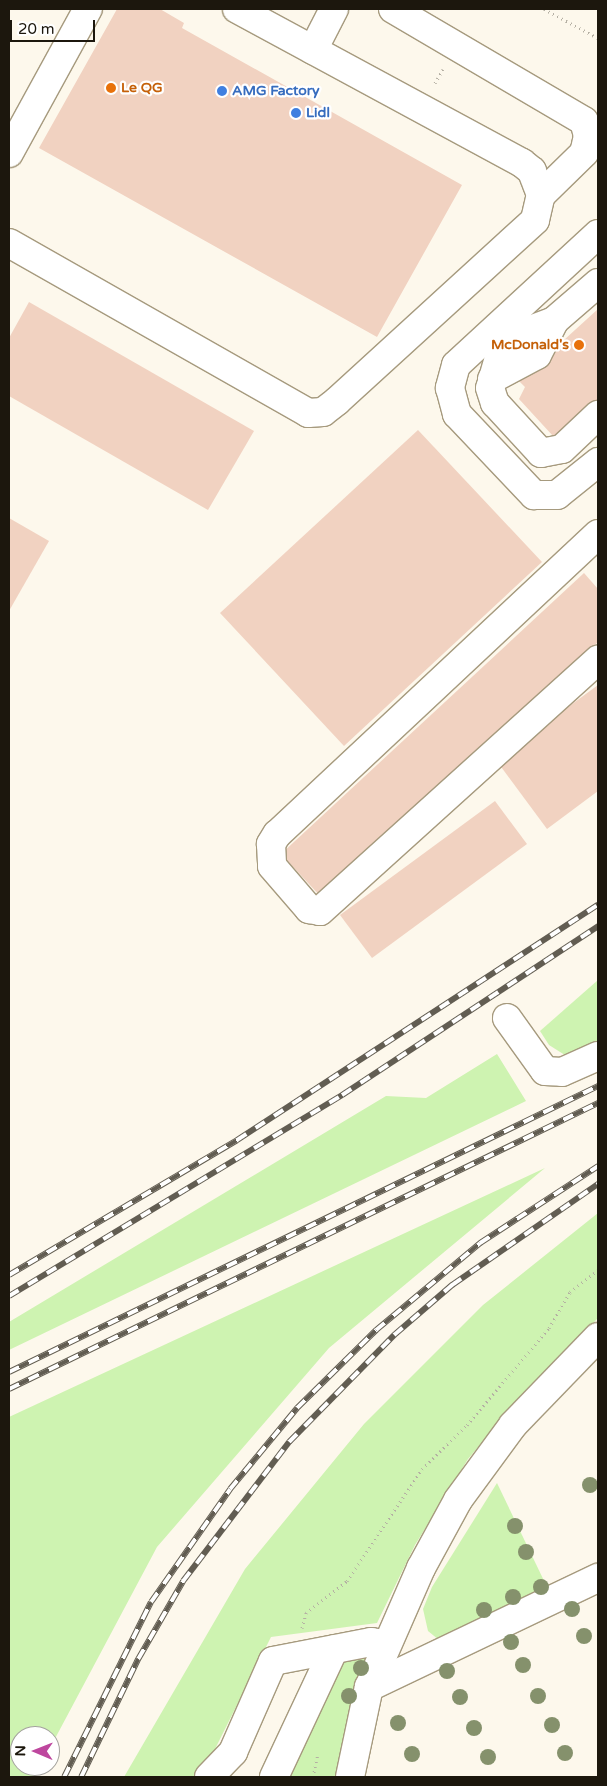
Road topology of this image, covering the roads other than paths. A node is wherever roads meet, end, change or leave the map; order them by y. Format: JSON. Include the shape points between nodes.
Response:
{"nodes":[{"id":1,"x":88,"y":9,"type":"edge"},
{"id":2,"x":237,"y":9,"type":"edge"},
{"id":3,"x":334,"y":9,"type":"edge"},
{"id":4,"x":393,"y":9,"type":"edge"},
{"id":5,"x":313,"y":50,"type":"junction"},
{"id":6,"x":591,"y":124,"type":"edge"},
{"id":7,"x":9,"y":153,"type":"edge"},
{"id":8,"x":541,"y":196,"type":"junction"},
{"id":9,"x":598,"y":234,"type":"edge"},
{"id":10,"x":9,"y":243,"type":"edge"},
{"id":11,"x":598,"y":284,"type":"edge"},
{"id":12,"x":598,"y":415,"type":"edge"},
{"id":13,"x":598,"y":462,"type":"edge"},
{"id":14,"x":598,"y":534,"type":"edge"},
{"id":15,"x":598,"y":660,"type":"edge"},
{"id":16,"x":508,"y":1018,"type":"dead end"},
{"id":17,"x":598,"y":1056,"type":"edge"},
{"id":18,"x":598,"y":1337,"type":"edge"},
{"id":19,"x":598,"y":1578,"type":"edge"},
{"id":20,"x":386,"y":1644,"type":"junction"},
{"id":21,"x":334,"y":1649,"type":"junction"},
{"id":22,"x":368,"y":1687,"type":"junction"},
{"id":23,"x":209,"y":1777,"type":"edge"},
{"id":24,"x":274,"y":1777,"type":"edge"},
{"id":25,"x":350,"y":1777,"type":"edge"}],
"edges":[{"from":1,"to":7,"type":"lane"},
{"from":2,"to":5,"type":"lane"},
{"from":3,"to":5,"type":"lane"},
{"from":4,"to":6,"type":"lane"},
{"from":5,"to":8,"type":"lane","via":[[522,163],[532,170]]},
{"from":6,"to":8,"type":"lane","via":[[584,153]]},
{"from":8,"to":10,"type":"lane","via":[[535,220],[524,231],[323,412],[308,412],[292,405]]},
{"from":9,"to":13,"type":"lane","via":[[456,365],[450,388],[457,414],[534,495],[557,495]]},
{"from":11,"to":12,"type":"lane","via":[[554,321],[537,355],[492,379],[490,395],[540,453],[562,449]]},
{"from":14,"to":15,"type":"lane","via":[[277,834],[271,844],[272,866],[308,909],[320,911]]},
{"from":16,"to":17,"type":"lane","via":[[546,1071],[562,1072]]},
{"from":18,"to":20,"type":"lane","via":[[513,1425],[458,1500]]},
{"from":19,"to":22,"type":"lane"},
{"from":20,"to":21,"type":"lane","via":[[371,1642]]},
{"from":20,"to":22,"type":"lane"},
{"from":21,"to":23,"type":"lane","via":[[273,1661],[233,1752]]},
{"from":21,"to":24,"type":"lane"},
{"from":22,"to":25,"type":"lane"}]}
